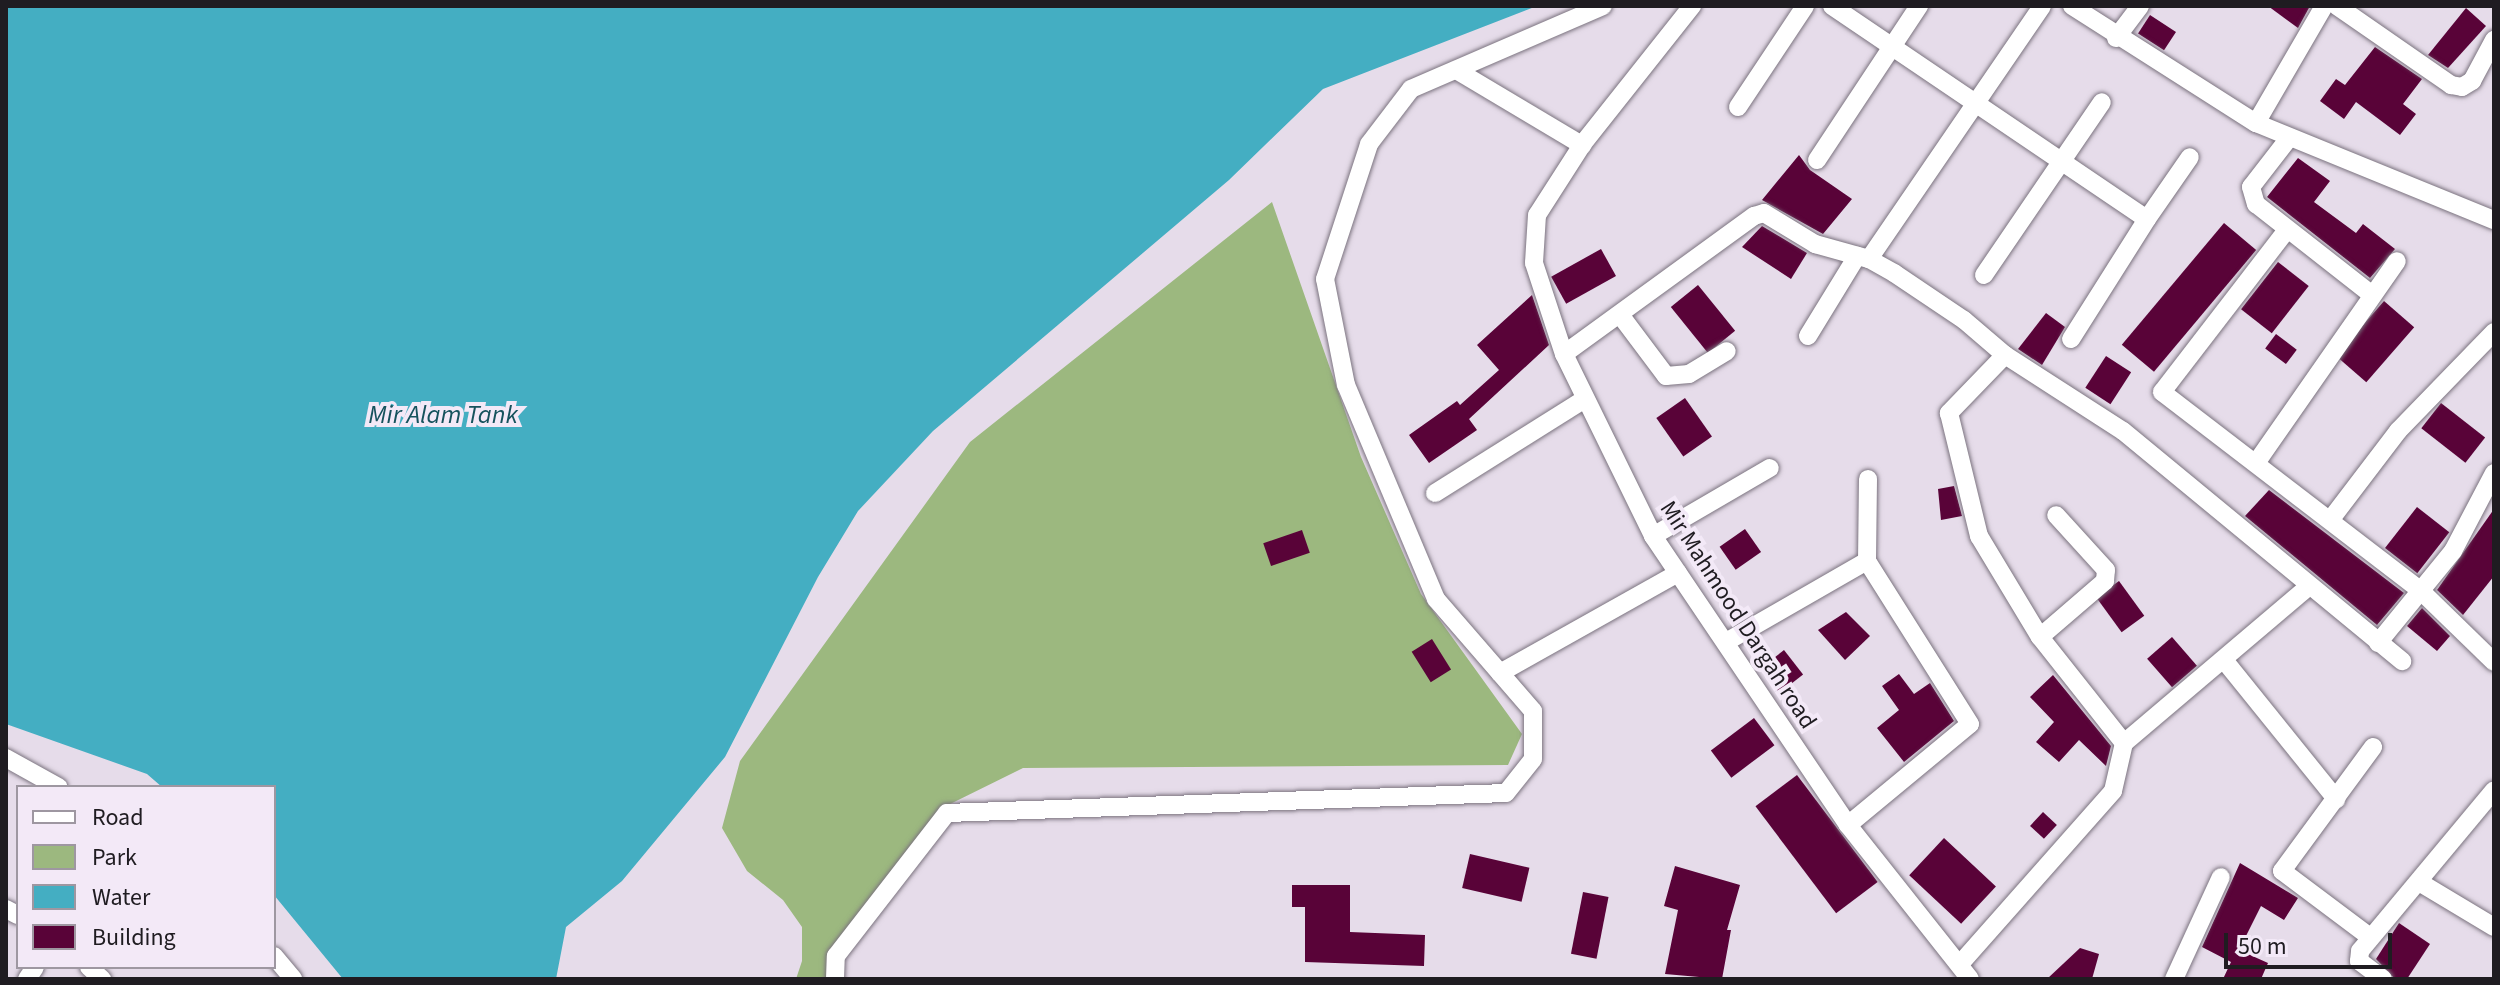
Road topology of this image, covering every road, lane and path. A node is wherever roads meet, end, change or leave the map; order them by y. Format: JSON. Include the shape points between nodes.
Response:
{"nodes":[{"id":1,"x":1603,"y":6,"type":"edge"},
{"id":2,"x":1692,"y":6,"type":"edge"},
{"id":3,"x":1805,"y":6,"type":"edge"},
{"id":4,"x":1832,"y":6,"type":"edge"},
{"id":5,"x":1919,"y":6,"type":"edge"},
{"id":6,"x":2042,"y":6,"type":"edge"},
{"id":7,"x":2072,"y":6,"type":"edge"},
{"id":8,"x":2140,"y":6,"type":"edge"},
{"id":9,"x":2324,"y":6,"type":"edge"},
{"id":10,"x":2337,"y":6,"type":"edge"},
{"id":11,"x":2116,"y":38,"type":"junction"},
{"id":12,"x":2494,"y":40,"type":"edge"},
{"id":13,"x":1893,"y":46,"type":"junction"},
{"id":14,"x":1456,"y":70,"type":"junction"},
{"id":15,"x":2102,"y":102,"type":"dead end"},
{"id":16,"x":1974,"y":105,"type":"junction"},
{"id":17,"x":1738,"y":107,"type":"dead end"},
{"id":18,"x":2256,"y":123,"type":"junction"},
{"id":19,"x":2289,"y":138,"type":"junction"},
{"id":20,"x":1582,"y":145,"type":"junction"},
{"id":21,"x":2190,"y":157,"type":"dead end"},
{"id":22,"x":1817,"y":160,"type":"dead end"},
{"id":23,"x":2061,"y":162,"type":"junction"},
{"id":24,"x":2147,"y":219,"type":"junction"},
{"id":25,"x":2494,"y":220,"type":"edge"},
{"id":26,"x":2286,"y":231,"type":"junction"},
{"id":27,"x":1863,"y":257,"type":"junction"},
{"id":28,"x":2397,"y":261,"type":"dead end"},
{"id":29,"x":1984,"y":275,"type":"dead end"},
{"id":30,"x":2372,"y":295,"type":"junction"},
{"id":31,"x":1621,"y":316,"type":"junction"},
{"id":32,"x":2494,"y":332,"type":"edge"},
{"id":33,"x":1808,"y":336,"type":"dead end"},
{"id":34,"x":2071,"y":339,"type":"dead end"},
{"id":35,"x":1727,"y":351,"type":"dead end"},
{"id":36,"x":1564,"y":354,"type":"junction"},
{"id":37,"x":2005,"y":355,"type":"junction"},
{"id":38,"x":1585,"y":399,"type":"junction"},
{"id":39,"x":2256,"y":463,"type":"junction"},
{"id":40,"x":1770,"y":468,"type":"dead end"},
{"id":41,"x":2494,"y":473,"type":"edge"},
{"id":42,"x":1868,"y":479,"type":"dead end"},
{"id":43,"x":1435,"y":493,"type":"dead end"},
{"id":44,"x":2056,"y":515,"type":"dead end"},
{"id":45,"x":2331,"y":519,"type":"junction"},
{"id":46,"x":1653,"y":536,"type":"junction"},
{"id":47,"x":1867,"y":561,"type":"junction"},
{"id":48,"x":1678,"y":573,"type":"junction"},
{"id":49,"x":2308,"y":587,"type":"junction"},
{"id":50,"x":2420,"y":590,"type":"junction"},
{"id":51,"x":2040,"y":637,"type":"junction"},
{"id":52,"x":1726,"y":642,"type":"junction"},
{"id":53,"x":2378,"y":643,"type":"junction"},
{"id":54,"x":2491,"y":654,"type":"edge"},
{"id":55,"x":2224,"y":660,"type":"junction"},
{"id":56,"x":2402,"y":661,"type":"dead end"},
{"id":57,"x":1500,"y":673,"type":"junction"},
{"id":58,"x":2124,"y":743,"type":"junction"},
{"id":59,"x":2373,"y":747,"type":"dead end"},
{"id":60,"x":6,"y":758,"type":"edge"},
{"id":61,"x":54,"y":785,"type":"edge"},
{"id":62,"x":2494,"y":790,"type":"edge"},
{"id":63,"x":2336,"y":799,"type":"junction"},
{"id":64,"x":1848,"y":825,"type":"junction"},
{"id":65,"x":2221,"y":877,"type":"dead end"},
{"id":66,"x":2419,"y":882,"type":"junction"},
{"id":67,"x":2494,"y":927,"type":"edge"},
{"id":68,"x":2370,"y":937,"type":"junction"},
{"id":69,"x":276,"y":958,"type":"edge"},
{"id":70,"x":1965,"y":972,"type":"edge"},
{"id":71,"x":293,"y":979,"type":"edge"},
{"id":72,"x":835,"y":979,"type":"edge"},
{"id":73,"x":2174,"y":979,"type":"edge"},
{"id":74,"x":2383,"y":979,"type":"edge"}],
"edges":[{"from":1,"to":14,"type":"street"},
{"from":2,"to":20,"type":"street","name":"Mir Mahmood Dargah road"},
{"from":3,"to":17,"type":"street"},
{"from":4,"to":13,"type":"street"},
{"from":5,"to":13,"type":"street"},
{"from":6,"to":16,"type":"street"},
{"from":7,"to":11,"type":"street"},
{"from":8,"to":11,"type":"street"},
{"from":9,"to":18,"type":"street"},
{"from":10,"to":12,"type":"street","via":[[2451,85],[2462,87],[2472,81]]},
{"from":11,"to":18,"type":"street"},
{"from":13,"to":16,"type":"street"},
{"from":13,"to":22,"type":"street"},
{"from":14,"to":20,"type":"street"},
{"from":14,"to":57,"type":"street","via":[[1411,89],[1369,144],[1325,279],[1346,385],[1436,599]]},
{"from":15,"to":23,"type":"street"},
{"from":16,"to":23,"type":"street"},
{"from":16,"to":27,"type":"street"},
{"from":18,"to":19,"type":"street"},
{"from":19,"to":25,"type":"street"},
{"from":19,"to":26,"type":"street","via":[[2251,187],[2256,204]]},
{"from":20,"to":36,"type":"street","name":"Mir Mahmood Dargah road","via":[[1537,215],[1534,263]]},
{"from":21,"to":24,"type":"street"},
{"from":23,"to":24,"type":"street"},
{"from":23,"to":29,"type":"street"},
{"from":24,"to":34,"type":"street"},
{"from":26,"to":30,"type":"street"},
{"from":26,"to":39,"type":"street","via":[[2162,392]]},
{"from":27,"to":31,"type":"street","via":[[1815,244],[1774,217],[1754,216]]},
{"from":27,"to":33,"type":"street"},
{"from":27,"to":37,"type":"street","via":[[1964,320]]},
{"from":28,"to":30,"type":"street"},
{"from":30,"to":39,"type":"street"},
{"from":31,"to":35,"type":"street","via":[[1666,376],[1689,374]]},
{"from":31,"to":36,"type":"street"},
{"from":32,"to":45,"type":"street","via":[[2398,431]]},
{"from":36,"to":38,"type":"street","name":"Mir Mahmood Dargah road"},
{"from":37,"to":49,"type":"street","via":[[2123,431]]},
{"from":37,"to":51,"type":"street","via":[[1949,413],[1979,536]]},
{"from":38,"to":43,"type":"street"},
{"from":38,"to":46,"type":"street","name":"Mir Mahmood Dargah road"},
{"from":39,"to":45,"type":"street"},
{"from":40,"to":46,"type":"street"},
{"from":41,"to":50,"type":"street","via":[[2453,551]]},
{"from":42,"to":47,"type":"street"},
{"from":44,"to":51,"type":"street","via":[[2106,570],[2105,581]]},
{"from":45,"to":50,"type":"street"},
{"from":46,"to":48,"type":"street","name":"Mir Mahmood Dargah road"},
{"from":47,"to":52,"type":"street"},
{"from":47,"to":64,"type":"street","via":[[1970,724]]},
{"from":48,"to":52,"type":"street","name":"Mir Mahmood Dargah road"},
{"from":48,"to":57,"type":"street"},
{"from":49,"to":53,"type":"street"},
{"from":49,"to":55,"type":"street"},
{"from":50,"to":53,"type":"street"},
{"from":50,"to":54,"type":"street"},
{"from":51,"to":58,"type":"street"},
{"from":52,"to":64,"type":"street","name":"Mir Mahmood Dargah road"},
{"from":53,"to":56,"type":"street"},
{"from":55,"to":58,"type":"street"},
{"from":55,"to":63,"type":"street"},
{"from":57,"to":72,"type":"street","via":[[1533,711],[1533,759],[1506,793],[947,813],[836,956]]},
{"from":58,"to":70,"type":"street","via":[[2113,791]]},
{"from":59,"to":63,"type":"street"},
{"from":60,"to":61,"type":"street"},
{"from":62,"to":66,"type":"street"},
{"from":63,"to":68,"type":"street","via":[[2283,875]]},
{"from":64,"to":70,"type":"street","name":"Mir Mahmood Dargah road"},
{"from":65,"to":73,"type":"street"},
{"from":66,"to":67,"type":"street"},
{"from":66,"to":68,"type":"street"},
{"from":68,"to":74,"type":"street","via":[[2357,957]]},
{"from":69,"to":71,"type":"street"}]}
